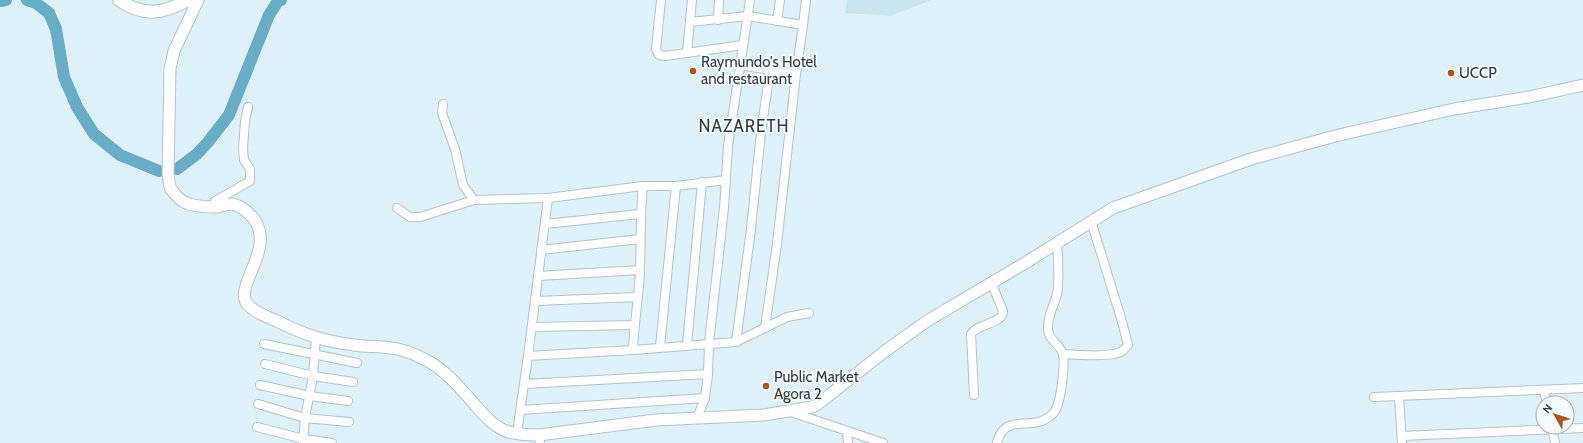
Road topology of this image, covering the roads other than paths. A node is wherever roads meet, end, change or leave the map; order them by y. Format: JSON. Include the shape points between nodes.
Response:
{"nodes":[{"id":1,"x":119,"y":0,"type":"edge"},
{"id":2,"x":188,"y":0,"type":"edge"},
{"id":3,"x":198,"y":0,"type":"edge"},
{"id":4,"x":662,"y":0,"type":"edge"},
{"id":5,"x":692,"y":0,"type":"edge"},
{"id":6,"x":719,"y":0,"type":"edge"},
{"id":7,"x":750,"y":0,"type":"edge"},
{"id":8,"x":780,"y":0,"type":"edge"},
{"id":9,"x":806,"y":0,"type":"edge"},
{"id":10,"x":748,"y":16,"type":"junction"},
{"id":11,"x":718,"y":20,"type":"junction"},
{"id":12,"x":777,"y":21,"type":"junction"},
{"id":13,"x":690,"y":22,"type":"junction"},
{"id":14,"x":802,"y":25,"type":"junction"},
{"id":15,"x":743,"y":45,"type":"junction"},
{"id":16,"x":687,"y":53,"type":"junction"},
{"id":17,"x":740,"y":65,"type":"junction"},
{"id":18,"x":770,"y":71,"type":"junction"},
{"id":19,"x":796,"y":74,"type":"junction"},
{"id":20,"x":1583,"y":85,"type":"edge"},
{"id":21,"x":443,"y":104,"type":"dead end"},
{"id":22,"x":248,"y":107,"type":"dead end"},
{"id":23,"x":726,"y":180,"type":"junction"},
{"id":24,"x":702,"y":182,"type":"junction"},
{"id":25,"x":643,"y":186,"type":"junction"},
{"id":26,"x":676,"y":186,"type":"junction"},
{"id":27,"x":548,"y":198,"type":"junction"},
{"id":28,"x":474,"y":200,"type":"junction"},
{"id":29,"x":216,"y":207,"type":"junction"},
{"id":30,"x":397,"y":208,"type":"dead end"},
{"id":31,"x":640,"y":214,"type":"junction"},
{"id":32,"x":1091,"y":221,"type":"junction"},
{"id":33,"x":544,"y":224,"type":"junction"},
{"id":34,"x":640,"y":239,"type":"junction"},
{"id":35,"x":1057,"y":242,"type":"junction"},
{"id":36,"x":541,"y":250,"type":"junction"},
{"id":37,"x":640,"y":270,"type":"junction"},
{"id":38,"x":538,"y":276,"type":"junction"},
{"id":39,"x":991,"y":282,"type":"junction"},
{"id":40,"x":638,"y":297,"type":"junction"},
{"id":41,"x":535,"y":301,"type":"junction"},
{"id":42,"x":809,"y":313,"type":"dead end"},
{"id":43,"x":634,"y":325,"type":"junction"},
{"id":44,"x":532,"y":327,"type":"junction"},
{"id":45,"x":765,"y":328,"type":"junction"},
{"id":46,"x":316,"y":338,"type":"junction"},
{"id":47,"x":736,"y":342,"type":"junction"},
{"id":48,"x":709,"y":343,"type":"junction"},
{"id":49,"x":264,"y":344,"type":"dead end"},
{"id":50,"x":687,"y":345,"type":"junction"},
{"id":51,"x":660,"y":347,"type":"junction"},
{"id":52,"x":633,"y":350,"type":"junction"},
{"id":53,"x":315,"y":354,"type":"junction"},
{"id":54,"x":1063,"y":354,"type":"junction"},
{"id":55,"x":528,"y":356,"type":"junction"},
{"id":56,"x":358,"y":363,"type":"dead end"},
{"id":57,"x":265,"y":364,"type":"dead end"},
{"id":58,"x":708,"y":374,"type":"junction"},
{"id":59,"x":313,"y":376,"type":"junction"},
{"id":60,"x":353,"y":382,"type":"dead end"},
{"id":61,"x":524,"y":384,"type":"junction"},
{"id":62,"x":260,"y":385,"type":"dead end"},
{"id":63,"x":1583,"y":388,"type":"edge"},
{"id":64,"x":1544,"y":391,"type":"junction"},
{"id":65,"x":974,"y":394,"type":"dead end"},
{"id":66,"x":1545,"y":395,"type":"edge"},
{"id":67,"x":310,"y":396,"type":"junction"},
{"id":68,"x":1374,"y":397,"type":"dead end"},
{"id":69,"x":1399,"y":397,"type":"junction"},
{"id":70,"x":706,"y":398,"type":"junction"},
{"id":71,"x":348,"y":401,"type":"dead end"},
{"id":72,"x":258,"y":404,"type":"dead end"},
{"id":73,"x":521,"y":410,"type":"junction"},
{"id":74,"x":788,"y":411,"type":"junction"},
{"id":75,"x":305,"y":418,"type":"junction"},
{"id":76,"x":698,"y":418,"type":"junction"},
{"id":77,"x":349,"y":422,"type":"dead end"},
{"id":78,"x":257,"y":427,"type":"dead end"},
{"id":79,"x":1535,"y":429,"type":"edge"},
{"id":80,"x":847,"y":430,"type":"junction"},
{"id":81,"x":517,"y":434,"type":"junction"},
{"id":82,"x":539,"y":439,"type":"edge"},
{"id":83,"x":1402,"y":440,"type":"edge"},
{"id":84,"x":304,"y":441,"type":"edge"},
{"id":85,"x":332,"y":443,"type":"edge"},
{"id":86,"x":848,"y":443,"type":"edge"},
{"id":87,"x":883,"y":443,"type":"edge"},
{"id":88,"x":997,"y":443,"type":"edge"}],
"edges":[{"from":1,"to":2,"type":"main road","via":[[132,8],[161,12]]},
{"from":3,"to":29,"type":"main road","via":[[174,51],[170,69],[168,174],[171,188],[183,202]]},
{"from":4,"to":16,"type":"street","via":[[657,52],[662,56]]},
{"from":5,"to":13,"type":"street"},
{"from":6,"to":11,"type":"street"},
{"from":7,"to":10,"type":"street"},
{"from":8,"to":12,"type":"street"},
{"from":9,"to":14,"type":"street"},
{"from":10,"to":11,"type":"street"},
{"from":10,"to":12,"type":"street"},
{"from":10,"to":15,"type":"street"},
{"from":11,"to":13,"type":"street"},
{"from":12,"to":14,"type":"street"},
{"from":13,"to":16,"type":"street"},
{"from":14,"to":19,"type":"street"},
{"from":15,"to":16,"type":"street"},
{"from":15,"to":17,"type":"street"},
{"from":17,"to":18,"type":"street"},
{"from":17,"to":23,"type":"street","via":[[728,146]]},
{"from":18,"to":19,"type":"street"},
{"from":18,"to":47,"type":"street"},
{"from":19,"to":45,"type":"street"},
{"from":20,"to":32,"type":"main road","via":[[1339,134],[1251,159],[1134,200],[1113,208]]},
{"from":21,"to":28,"type":"street","via":[[442,112],[464,185]]},
{"from":22,"to":29,"type":"street","via":[[243,148],[244,160],[250,169],[250,180],[215,201]]},
{"from":23,"to":24,"type":"street"},
{"from":23,"to":48,"type":"street"},
{"from":24,"to":26,"type":"street"},
{"from":24,"to":50,"type":"street"},
{"from":25,"to":26,"type":"street"},
{"from":25,"to":27,"type":"street"},
{"from":25,"to":31,"type":"street"},
{"from":26,"to":51,"type":"street"},
{"from":27,"to":28,"type":"street"},
{"from":27,"to":33,"type":"street"},
{"from":28,"to":30,"type":"street","via":[[420,217],[410,217]]},
{"from":29,"to":46,"type":"main road","via":[[232,204],[238,206],[254,220],[260,232],[258,256],[244,290],[244,298],[248,304],[302,334]]},
{"from":31,"to":33,"type":"street"},
{"from":31,"to":34,"type":"street"},
{"from":32,"to":35,"type":"main road"},
{"from":32,"to":54,"type":"street","via":[[1128,345],[1116,354]]},
{"from":33,"to":36,"type":"street"},
{"from":34,"to":36,"type":"street"},
{"from":34,"to":37,"type":"street"},
{"from":35,"to":39,"type":"main road"},
{"from":35,"to":54,"type":"street","via":[[1057,294],[1048,319],[1048,330],[1052,341]]},
{"from":36,"to":38,"type":"street"},
{"from":37,"to":38,"type":"street"},
{"from":37,"to":40,"type":"street"},
{"from":38,"to":41,"type":"street"},
{"from":39,"to":65,"type":"street","via":[[1003,314],[971,334]]},
{"from":39,"to":74,"type":"main road","via":[[927,321],[818,404]]},
{"from":40,"to":41,"type":"street"},
{"from":40,"to":43,"type":"street"},
{"from":41,"to":44,"type":"street"},
{"from":42,"to":45,"type":"street","via":[[787,317]]},
{"from":43,"to":44,"type":"street"},
{"from":43,"to":52,"type":"street"},
{"from":44,"to":55,"type":"street"},
{"from":45,"to":47,"type":"street"},
{"from":46,"to":53,"type":"street"},
{"from":46,"to":81,"type":"main road","via":[[356,346],[391,348],[410,352],[425,359],[454,381],[486,417],[496,425]]},
{"from":47,"to":48,"type":"street"},
{"from":48,"to":50,"type":"street"},
{"from":48,"to":58,"type":"street"},
{"from":49,"to":53,"type":"street"},
{"from":50,"to":51,"type":"street"},
{"from":51,"to":52,"type":"street"},
{"from":52,"to":55,"type":"street"},
{"from":53,"to":56,"type":"street"},
{"from":53,"to":59,"type":"street"},
{"from":54,"to":88,"type":"street","via":[[1061,392],[1054,412],[1037,422],[1010,424],[999,433]]},
{"from":55,"to":61,"type":"street"},
{"from":57,"to":59,"type":"street"},
{"from":58,"to":61,"type":"street"},
{"from":58,"to":70,"type":"street"},
{"from":59,"to":60,"type":"street"},
{"from":59,"to":67,"type":"street"},
{"from":61,"to":73,"type":"street"},
{"from":62,"to":67,"type":"street"},
{"from":63,"to":64,"type":"street"},
{"from":64,"to":66,"type":"street"},
{"from":64,"to":69,"type":"street"},
{"from":67,"to":71,"type":"street"},
{"from":67,"to":75,"type":"street"},
{"from":68,"to":69,"type":"street"},
{"from":69,"to":83,"type":"street"},
{"from":70,"to":73,"type":"street"},
{"from":70,"to":76,"type":"street"},
{"from":72,"to":75,"type":"street"},
{"from":73,"to":81,"type":"street"},
{"from":74,"to":76,"type":"main road","via":[[764,415]]},
{"from":74,"to":80,"type":"street"},
{"from":75,"to":77,"type":"street"},
{"from":75,"to":84,"type":"street"},
{"from":76,"to":82,"type":"main road","via":[[633,422]]},
{"from":78,"to":84,"type":"street"},
{"from":79,"to":83,"type":"street"},
{"from":80,"to":86,"type":"street"},
{"from":80,"to":87,"type":"street"},
{"from":81,"to":82,"type":"main road"},
{"from":84,"to":85,"type":"street"}]}
